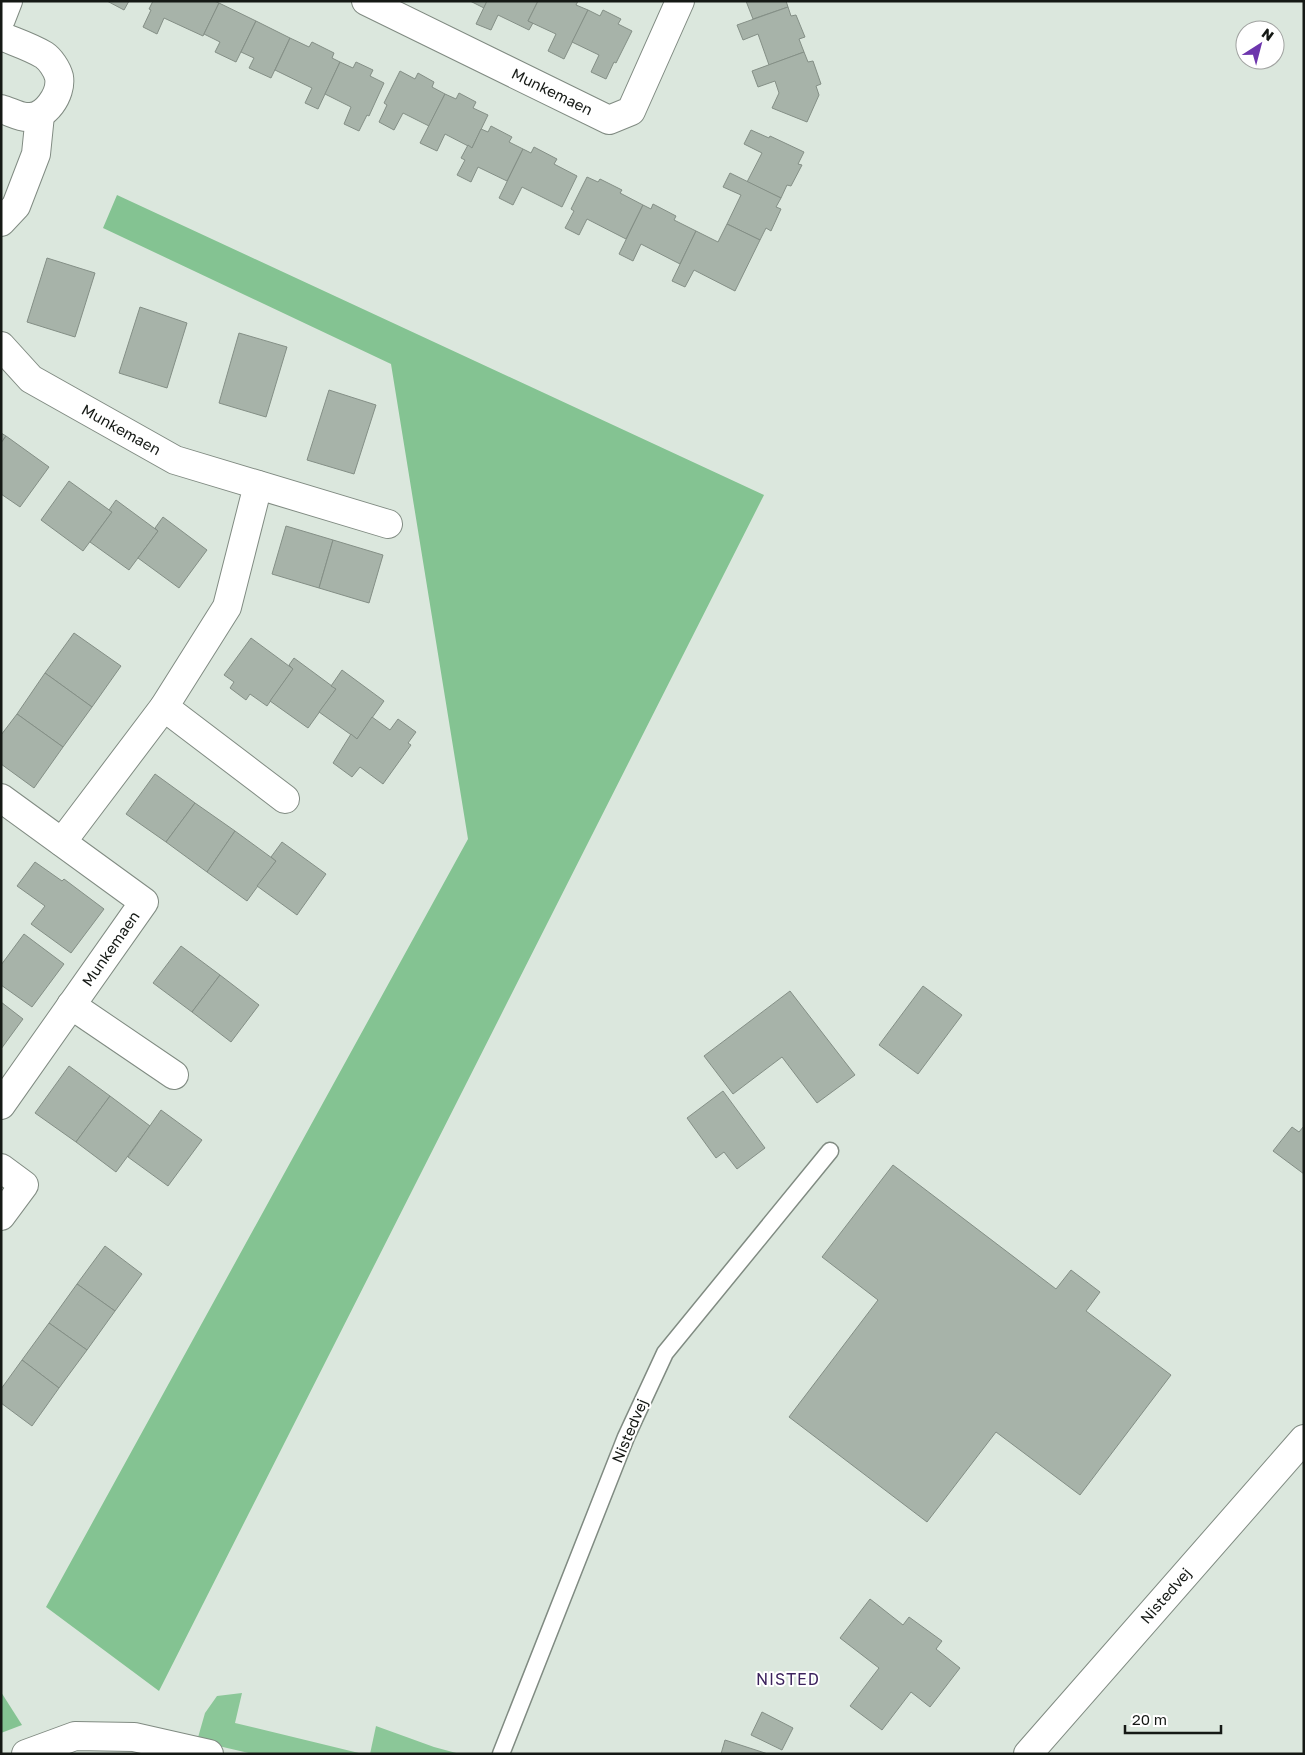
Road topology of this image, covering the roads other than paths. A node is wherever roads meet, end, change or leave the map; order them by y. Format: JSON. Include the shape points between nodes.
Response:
{"nodes":[{"id":1,"x":8,"y":1,"type":"edge"},
{"id":2,"x":366,"y":1,"type":"edge"},
{"id":3,"x":680,"y":1,"type":"edge"},
{"id":4,"x":1,"y":19,"type":"edge"},
{"id":5,"x":1,"y":36,"type":"edge"},
{"id":6,"x":1,"y":108,"type":"edge"},
{"id":7,"x":40,"y":115,"type":"junction"},
{"id":8,"x":1,"y":222,"type":"edge"},
{"id":9,"x":1,"y":346,"type":"edge"},
{"id":10,"x":258,"y":485,"type":"junction"},
{"id":11,"x":388,"y":524,"type":"dead end"},
{"id":12,"x":164,"y":707,"type":"junction"},
{"id":13,"x":1,"y":798,"type":"edge"},
{"id":14,"x":285,"y":799,"type":"dead end"},
{"id":15,"x":62,"y":842,"type":"junction"},
{"id":16,"x":71,"y":1005,"type":"junction"},
{"id":17,"x":174,"y":1075,"type":"dead end"},
{"id":18,"x":1,"y":1105,"type":"edge"},
{"id":19,"x":830,"y":1151,"type":"dead end"},
{"id":20,"x":1,"y":1168,"type":"edge"},
{"id":21,"x":1,"y":1216,"type":"edge"},
{"id":22,"x":1304,"y":1438,"type":"edge"},
{"id":23,"x":26,"y":1754,"type":"edge"},
{"id":24,"x":209,"y":1754,"type":"edge"},
{"id":25,"x":502,"y":1754,"type":"edge"},
{"id":26,"x":1028,"y":1754,"type":"edge"}],
"edges":[{"from":1,"to":4,"type":"street"},
{"from":2,"to":3,"type":"street","name":"Munkemaen","via":[[610,120],[631,111]]},
{"from":5,"to":7,"type":"street","via":[[44,55],[59,77],[51,104]]},
{"from":6,"to":7,"type":"street","via":[[27,117]]},
{"from":7,"to":8,"type":"street","via":[[36,154],[16,206]]},
{"from":9,"to":10,"type":"street","name":"Munkemaen","via":[[31,380],[175,460]]},
{"from":10,"to":11,"type":"street","name":"Munkemaen"},
{"from":10,"to":12,"type":"street","via":[[226,607]]},
{"from":12,"to":14,"type":"street"},
{"from":12,"to":15,"type":"street"},
{"from":13,"to":15,"type":"street","name":"Munkemaen"},
{"from":15,"to":16,"type":"street","name":"Munkemaen","via":[[144,902]]},
{"from":16,"to":17,"type":"street"},
{"from":16,"to":18,"type":"street","name":"Munkemaen"},
{"from":19,"to":25,"type":"lane","name":"Nistedvej","via":[[665,1354],[626,1437]]},
{"from":20,"to":21,"type":"street","via":[[24,1185]]},
{"from":22,"to":26,"type":"street","name":"Nistedvej"},
{"from":23,"to":24,"type":"street","via":[[75,1736],[85,1736],[134,1737]]}]}
